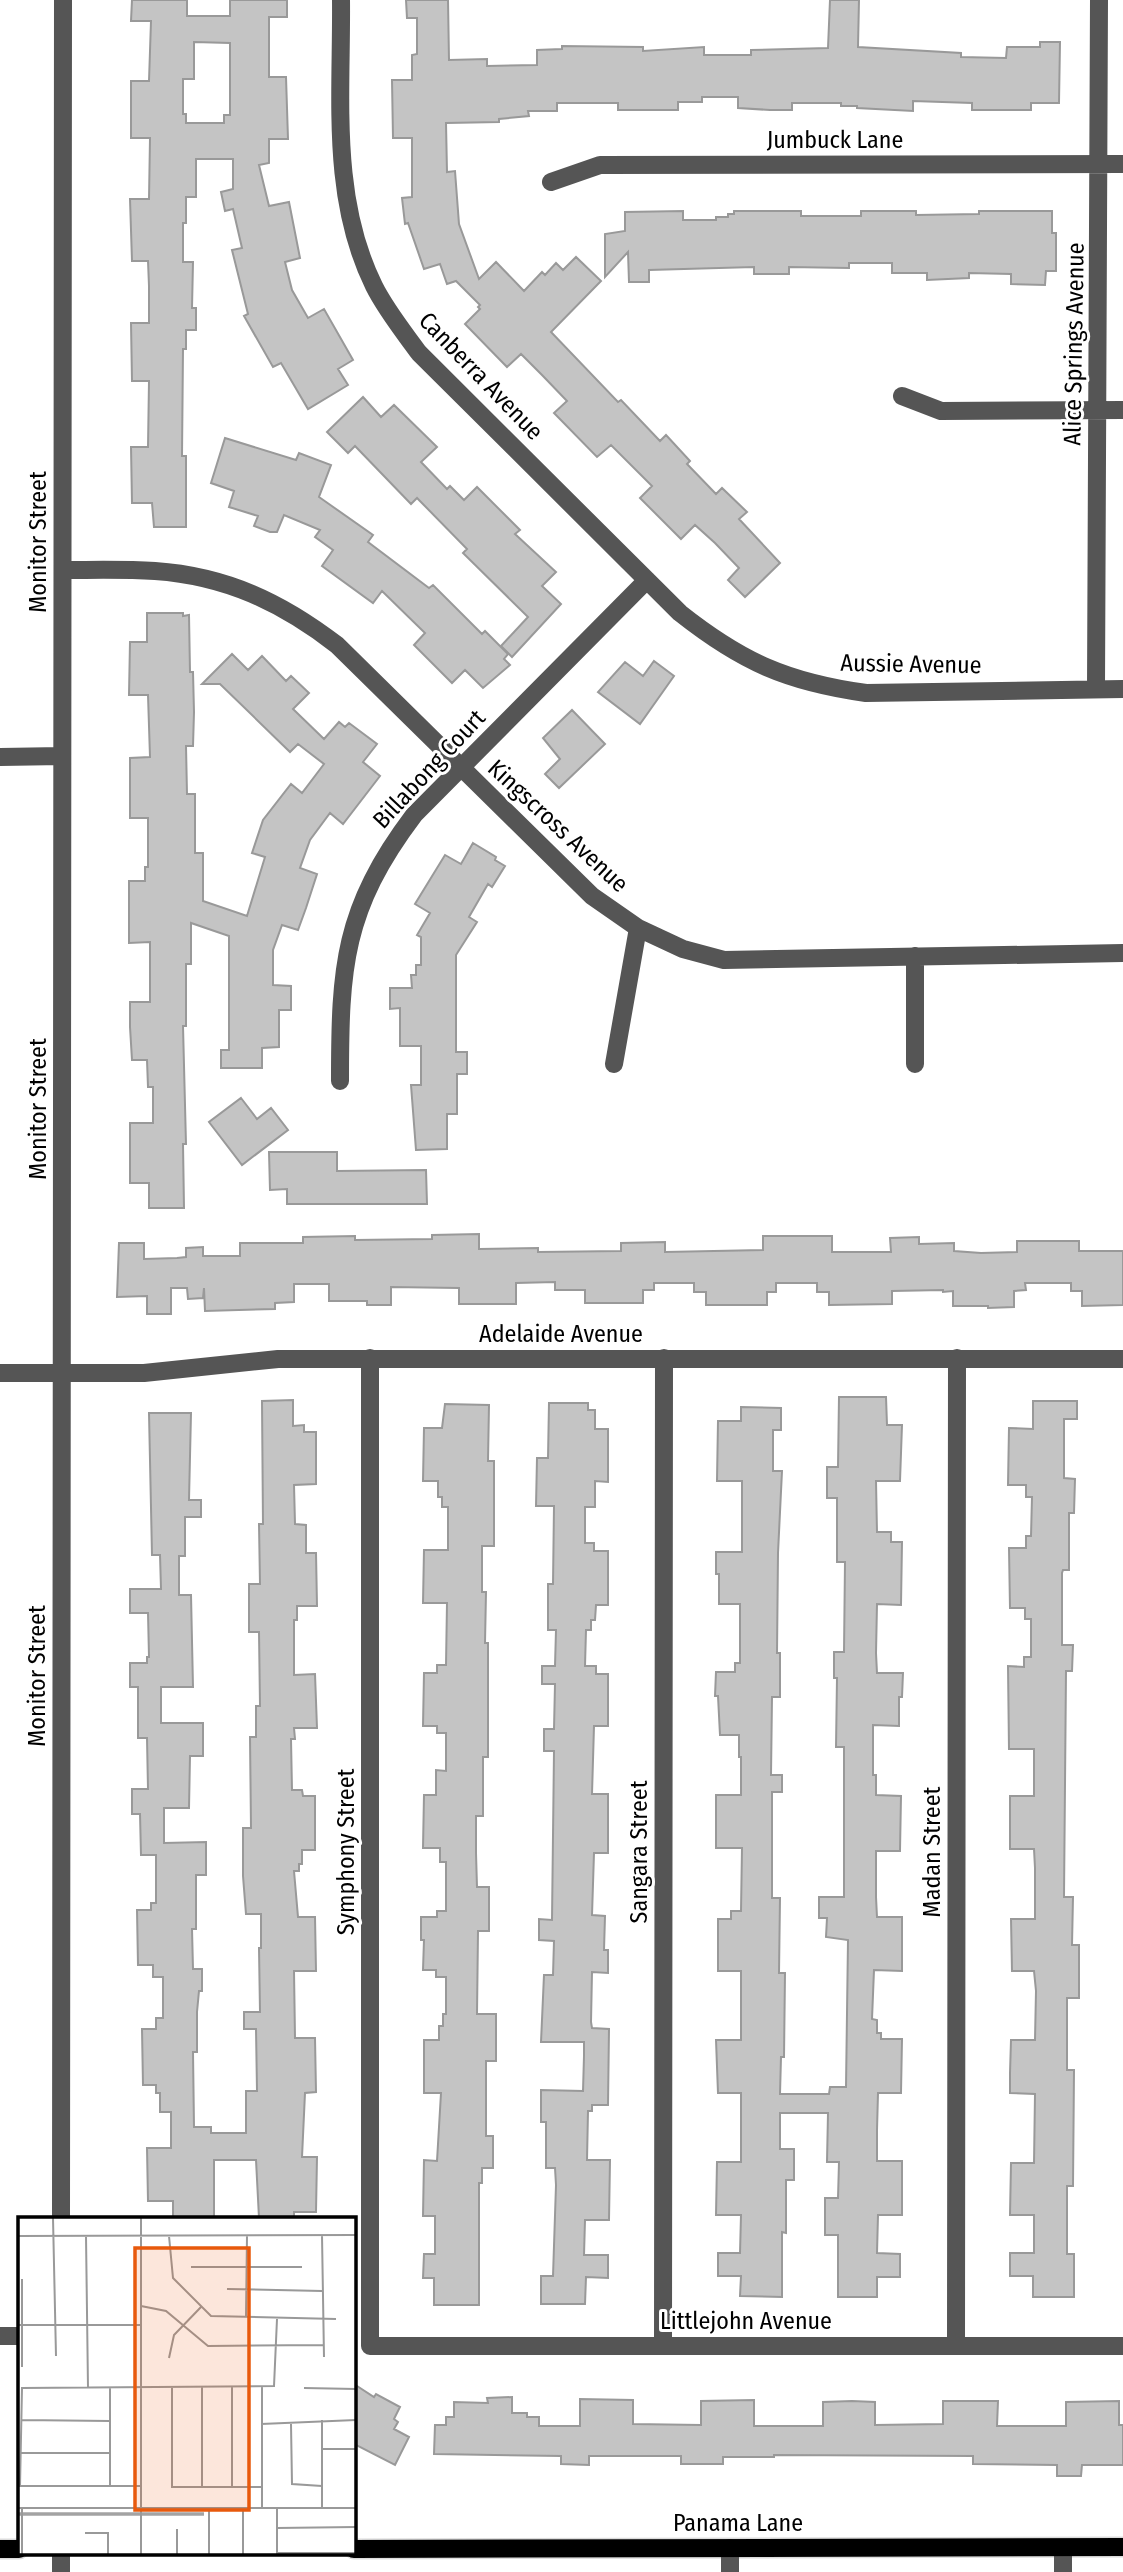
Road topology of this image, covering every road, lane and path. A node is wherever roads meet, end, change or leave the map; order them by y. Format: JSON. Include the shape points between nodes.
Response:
{"nodes":[{"id":1,"x":63,"y":0,"type":"edge"},
{"id":2,"x":341,"y":0,"type":"edge"},
{"id":3,"x":1099,"y":0,"type":"edge"},
{"id":4,"x":1100,"y":164,"type":"junction"},
{"id":5,"x":1123,"y":164,"type":"edge"},
{"id":6,"x":551,"y":182,"type":"dead end"},
{"id":7,"x":902,"y":396,"type":"dead end"},
{"id":8,"x":1097,"y":410,"type":"junction"},
{"id":9,"x":1123,"y":410,"type":"edge"},
{"id":10,"x":62,"y":570,"type":"junction"},
{"id":11,"x":647,"y":580,"type":"junction"},
{"id":12,"x":1096,"y":688,"type":"junction"},
{"id":13,"x":1123,"y":689,"type":"edge"},
{"id":14,"x":0,"y":757,"type":"edge"},
{"id":15,"x":62,"y":757,"type":"junction"},
{"id":16,"x":461,"y":767,"type":"junction"},
{"id":17,"x":638,"y":928,"type":"junction"},
{"id":18,"x":1123,"y":953,"type":"edge"},
{"id":19,"x":915,"y":956,"type":"junction"},
{"id":20,"x":614,"y":1064,"type":"dead end"},
{"id":21,"x":915,"y":1064,"type":"dead end"},
{"id":22,"x":340,"y":1081,"type":"dead end"},
{"id":23,"x":370,"y":1358,"type":"junction"},
{"id":24,"x":664,"y":1358,"type":"junction"},
{"id":25,"x":957,"y":1358,"type":"junction"},
{"id":26,"x":1123,"y":1359,"type":"edge"},
{"id":27,"x":0,"y":1373,"type":"edge"},
{"id":28,"x":62,"y":1373,"type":"junction"},
{"id":29,"x":61,"y":2217,"type":"edge"},
{"id":30,"x":0,"y":2336,"type":"edge"},
{"id":31,"x":18,"y":2336,"type":"edge"},
{"id":32,"x":370,"y":2346,"type":"joint"},
{"id":33,"x":663,"y":2346,"type":"junction"},
{"id":34,"x":956,"y":2346,"type":"junction"},
{"id":35,"x":1123,"y":2346,"type":"edge"},
{"id":36,"x":1063,"y":2547,"type":"junction"},
{"id":37,"x":1123,"y":2547,"type":"edge"},
{"id":38,"x":730,"y":2548,"type":"junction"},
{"id":39,"x":0,"y":2549,"type":"edge"},
{"id":40,"x":18,"y":2549,"type":"edge"},
{"id":41,"x":355,"y":2549,"type":"edge"},
{"id":42,"x":61,"y":2554,"type":"edge"},
{"id":43,"x":61,"y":2572,"type":"edge"},
{"id":44,"x":730,"y":2572,"type":"edge"},
{"id":45,"x":1063,"y":2572,"type":"edge"}],
"edges":[{"from":1,"to":10,"type":"street","name":"Monitor Street"},
{"from":2,"to":11,"type":"street","name":"Canberra Avenue","via":[[342,171],[348,213],[374,287],[419,352]]},
{"from":3,"to":4,"type":"street","name":"Alice Springs Avenue"},
{"from":4,"to":5,"type":"street","name":"Jumbuck Lane"},
{"from":4,"to":6,"type":"street","name":"Jumbuck Lane","via":[[600,164]]},
{"from":4,"to":8,"type":"street","name":"Alice Springs Avenue"},
{"from":7,"to":8,"type":"street","via":[[942,411]]},
{"from":8,"to":9,"type":"street"},
{"from":8,"to":12,"type":"street","name":"Alice Springs Avenue"},
{"from":10,"to":15,"type":"street","name":"Monitor Street"},
{"from":10,"to":16,"type":"street","name":"Kingscross Avenue","via":[[196,576],[266,599],[337,645]]},
{"from":11,"to":12,"type":"street","name":"Aussie Avenue","via":[[680,613],[749,661],[824,687],[866,693]]},
{"from":11,"to":16,"type":"street","name":"Billabong Court"},
{"from":12,"to":13,"type":"street","name":"Aussie Avenue"},
{"from":14,"to":15,"type":"street"},
{"from":15,"to":28,"type":"street","name":"Monitor Street"},
{"from":16,"to":17,"type":"street","name":"Kingscross Avenue","via":[[592,896]]},
{"from":16,"to":22,"type":"street","name":"Billabong Court","via":[[388,848],[368,886],[344,966]]},
{"from":17,"to":19,"type":"street","name":"Kingscross Avenue","via":[[724,960]]},
{"from":17,"to":20,"type":"street"},
{"from":18,"to":19,"type":"street","name":"Kingscross Avenue"},
{"from":19,"to":21,"type":"street"},
{"from":23,"to":24,"type":"street","name":"Adelaide Avenue"},
{"from":23,"to":28,"type":"street","name":"Adelaide Avenue","via":[[278,1359],[144,1373]]},
{"from":23,"to":32,"type":"street","name":"Symphony Street"},
{"from":24,"to":25,"type":"street","name":"Adelaide Avenue"},
{"from":24,"to":33,"type":"street","name":"Sangara Street"},
{"from":25,"to":26,"type":"street","name":"Adelaide Avenue"},
{"from":25,"to":34,"type":"street","name":"Madan Street"},
{"from":27,"to":28,"type":"street","name":"Adelaide Avenue"},
{"from":28,"to":29,"type":"street","name":"Monitor Street"},
{"from":30,"to":31,"type":"street"},
{"from":32,"to":33,"type":"street","name":"Littlejohn Avenue"},
{"from":33,"to":34,"type":"street","name":"Littlejohn Avenue"},
{"from":34,"to":35,"type":"street","name":"Littlejohn Avenue"},
{"from":36,"to":37,"type":"main road","name":"Panama Lane"},
{"from":36,"to":38,"type":"main road","name":"Panama Lane"},
{"from":36,"to":45,"type":"street"},
{"from":38,"to":41,"type":"main road","name":"Panama Lane"},
{"from":38,"to":44,"type":"street"},
{"from":39,"to":40,"type":"main road"},
{"from":42,"to":43,"type":"street"}]}
